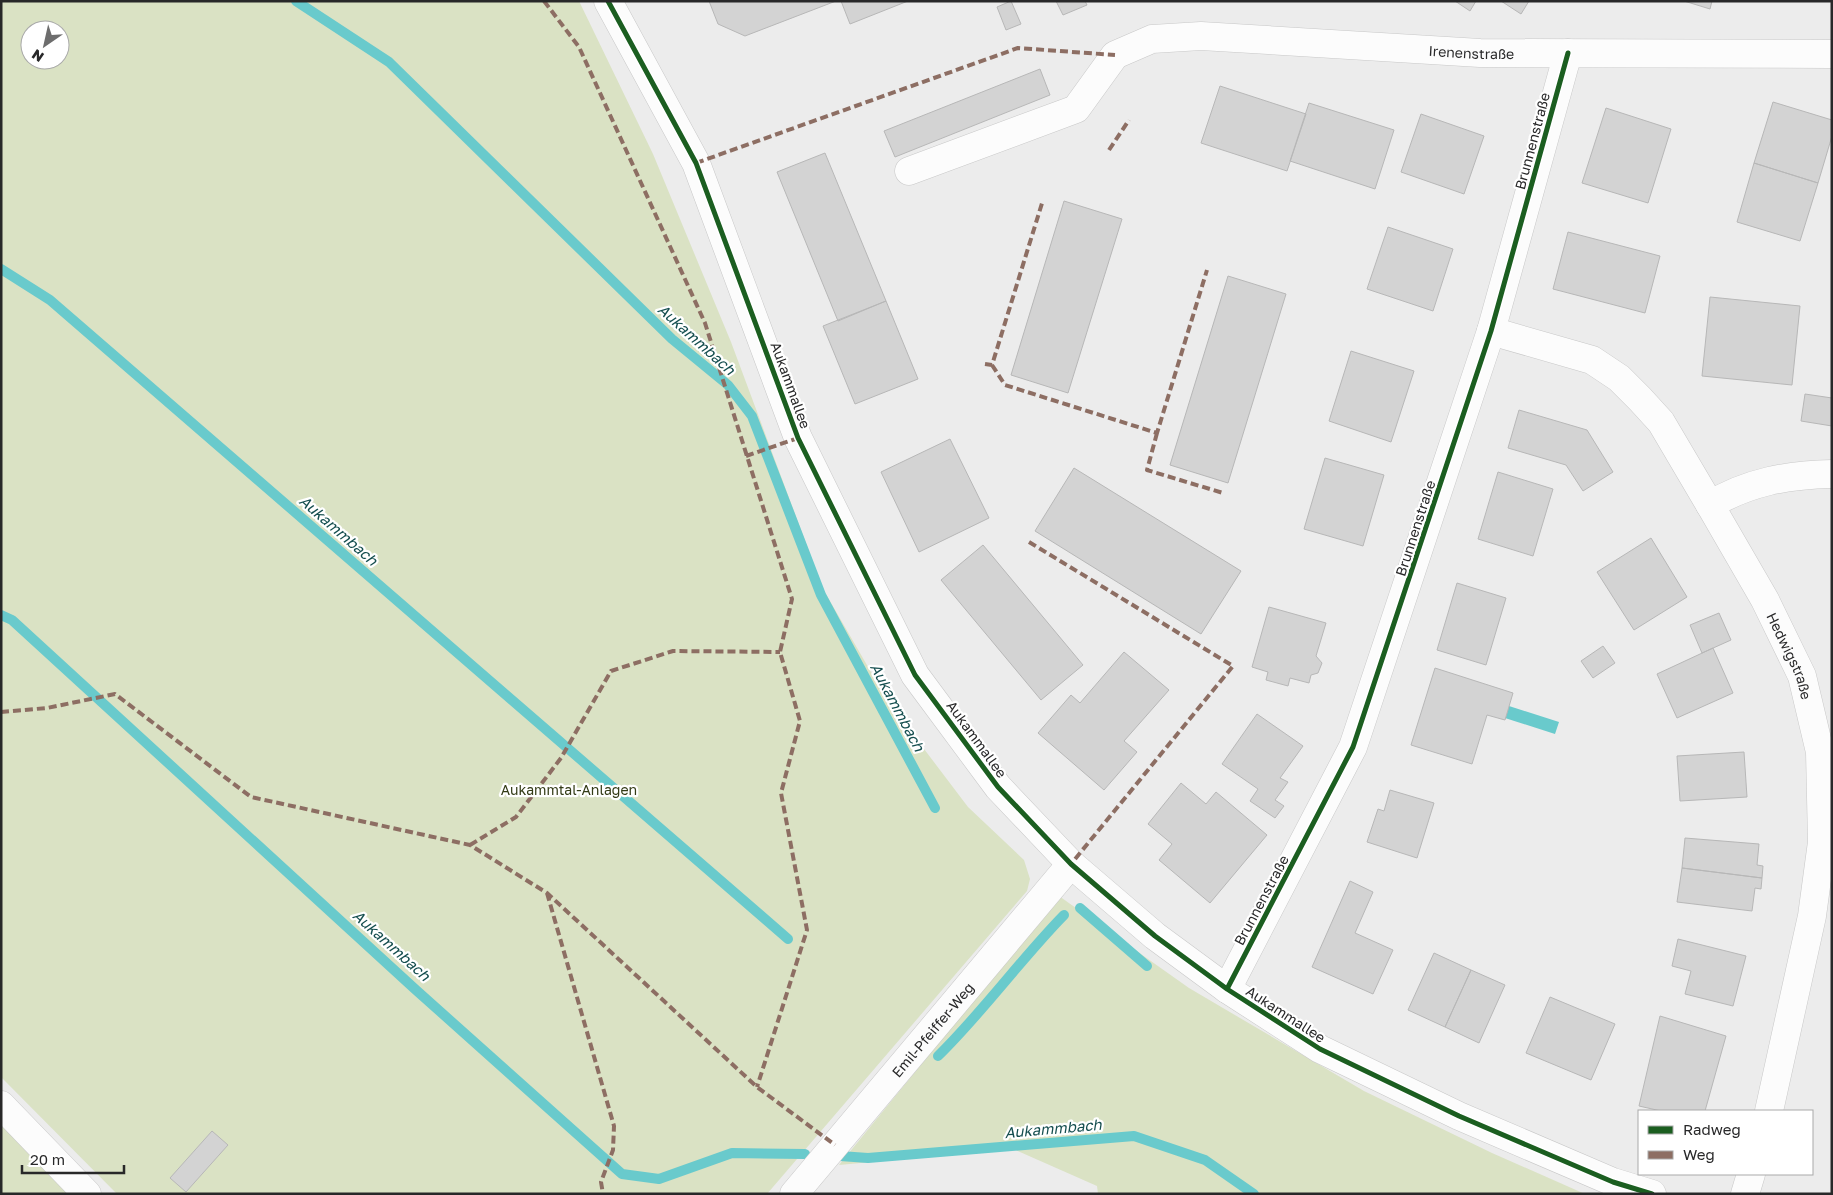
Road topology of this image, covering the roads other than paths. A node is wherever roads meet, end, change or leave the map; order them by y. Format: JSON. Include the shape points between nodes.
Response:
{"nodes":[{"id":1,"x":608,"y":1,"type":"edge"},
{"id":2,"x":1568,"y":53,"type":"junction"},
{"id":3,"x":1832,"y":54,"type":"edge"},
{"id":4,"x":908,"y":171,"type":"dead end"},
{"id":5,"x":1491,"y":331,"type":"junction"},
{"id":6,"x":1832,"y":474,"type":"edge"},
{"id":7,"x":1710,"y":505,"type":"junction"},
{"id":8,"x":1827,"y":816,"type":"edge"},
{"id":9,"x":1071,"y":864,"type":"junction"},
{"id":10,"x":1227,"y":989,"type":"junction"},
{"id":11,"x":1,"y":1105,"type":"edge"},
{"id":12,"x":1768,"y":1110,"type":"edge"},
{"id":13,"x":1751,"y":1175,"type":"edge"},
{"id":14,"x":88,"y":1194,"type":"edge"},
{"id":15,"x":794,"y":1194,"type":"edge"},
{"id":16,"x":1652,"y":1194,"type":"edge"},
{"id":17,"x":1745,"y":1194,"type":"edge"}],
"edges":[{"from":1,"to":9,"type":"street","name":"Aukammallee","via":[[696,163],[798,438],[915,675],[998,787]]},
{"from":2,"to":3,"type":"street","name":"Irenenstraße"},
{"from":2,"to":4,"type":"street","name":"Irenenstraße","via":[[1480,53],[1201,36],[1152,39],[1115,55],[1076,109]]},
{"from":2,"to":5,"type":"street","name":"Brunnenstraße"},
{"from":5,"to":7,"type":"street","name":"Hedwigstraße","via":[[1592,360],[1619,378],[1661,422]]},
{"from":5,"to":10,"type":"street","name":"Brunnenstraße","via":[[1354,746]]},
{"from":6,"to":7,"type":"street","via":[[1786,476],[1754,483]]},
{"from":7,"to":8,"type":"street","name":"Hedwigstraße","via":[[1765,600],[1802,676],[1820,752]]},
{"from":8,"to":12,"type":"street","name":"Hedwigstraße","via":[[1812,916]]},
{"from":9,"to":10,"type":"street","name":"Aukammallee","via":[[1155,936]]},
{"from":9,"to":15,"type":"street","name":"Emil-Pfeiffer-Weg"},
{"from":10,"to":16,"type":"street","name":"Aukammallee","via":[[1320,1050],[1450,1112],[1614,1182]]},
{"from":11,"to":14,"type":"street"},
{"from":13,"to":17,"type":"street"}]}
